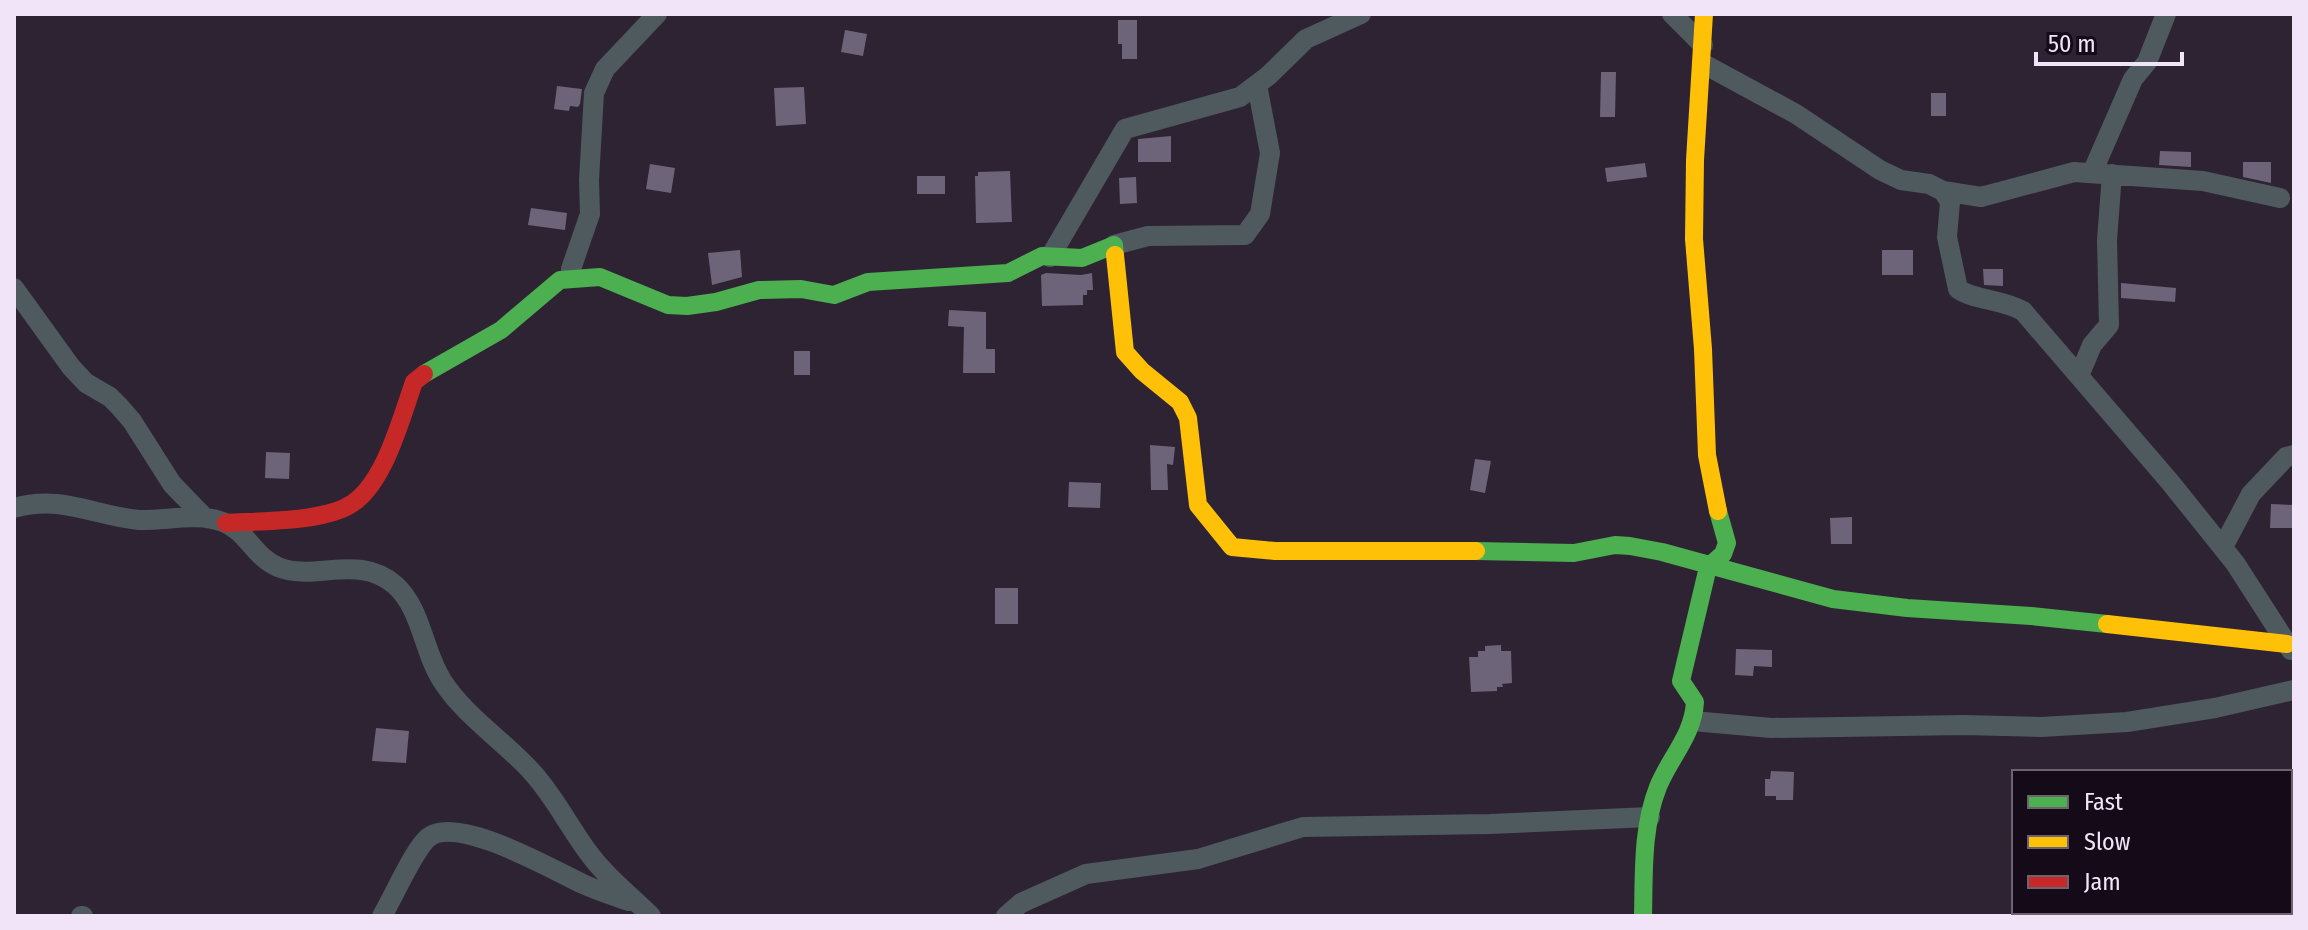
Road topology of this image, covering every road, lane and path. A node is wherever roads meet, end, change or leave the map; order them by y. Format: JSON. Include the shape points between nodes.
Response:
{"nodes":[{"id":1,"x":657,"y":14,"type":"edge"},
{"id":2,"x":1361,"y":14,"type":"edge"},
{"id":3,"x":1672,"y":14,"type":"edge"},
{"id":4,"x":1704,"y":14,"type":"edge"},
{"id":5,"x":2166,"y":14,"type":"edge"},
{"id":6,"x":1703,"y":54,"type":"junction"},
{"id":7,"x":1257,"y":85,"type":"junction"},
{"id":8,"x":2102,"y":173,"type":"junction"},
{"id":9,"x":1943,"y":191,"type":"junction"},
{"id":10,"x":2280,"y":198,"type":"dead end"},
{"id":11,"x":1114,"y":245,"type":"junction"},
{"id":12,"x":1050,"y":257,"type":"junction"},
{"id":13,"x":572,"y":277,"type":"junction"},
{"id":14,"x":14,"y":288,"type":"edge"},
{"id":15,"x":2079,"y":376,"type":"junction"},
{"id":16,"x":2294,"y":455,"type":"edge"},
{"id":17,"x":14,"y":508,"type":"edge"},
{"id":18,"x":205,"y":518,"type":"junction"},
{"id":19,"x":226,"y":523,"type":"junction"},
{"id":20,"x":2223,"y":547,"type":"junction"},
{"id":21,"x":1708,"y":567,"type":"junction"},
{"id":22,"x":2290,"y":649,"type":"edge"},
{"id":23,"x":2294,"y":690,"type":"edge"},
{"id":24,"x":1693,"y":721,"type":"junction"},
{"id":25,"x":1650,"y":817,"type":"junction"},
{"id":26,"x":645,"y":911,"type":"edge"},
{"id":27,"x":382,"y":916,"type":"edge"},
{"id":28,"x":1006,"y":916,"type":"edge"},
{"id":29,"x":1643,"y":916,"type":"edge"}],
"edges":[{"from":1,"to":13,"type":"street","via":[[605,69],[594,93],[590,214]]},
{"from":2,"to":7,"type":"street","via":[[1306,39]]},
{"from":3,"to":6,"type":"street"},
{"from":4,"to":6,"type":"street"},
{"from":5,"to":8,"type":"street","via":[[2147,62],[2133,79]]},
{"from":6,"to":9,"type":"street","via":[[1880,170]]},
{"from":6,"to":21,"type":"street","via":[[1694,239],[1707,455],[1727,543]]},
{"from":7,"to":11,"type":"street","via":[[1270,153],[1260,214],[1245,235],[1148,236]]},
{"from":7,"to":12,"type":"street","via":[[1240,97],[1125,129]]},
{"from":8,"to":9,"type":"street","via":[[2074,172],[1981,197]]},
{"from":8,"to":10,"type":"street","via":[[2203,181]]},
{"from":8,"to":15,"type":"street","via":[[2109,325],[2092,345]]},
{"from":9,"to":15,"type":"street","via":[[1950,202],[1947,237],[1958,289],[2023,311]]},
{"from":11,"to":12,"type":"street","via":[[1082,258]]},
{"from":11,"to":21,"type":"street","via":[[1125,352],[1180,402],[1188,418],[1198,505],[1232,547],[1574,553],[1615,545],[1662,552]]},
{"from":12,"to":13,"type":"street","via":[[1008,273],[868,282],[834,295],[759,290],[687,306],[668,305],[600,277]]},
{"from":13,"to":19,"type":"street","via":[[560,280],[501,330],[414,382],[376,476],[348,506],[308,517]]},
{"from":14,"to":18,"type":"street","via":[[71,367],[119,406],[172,484]]},
{"from":15,"to":20,"type":"street"},
{"from":16,"to":20,"type":"street","via":[[2251,494]]},
{"from":17,"to":18,"type":"street","via":[[73,504],[136,519]]},
{"from":18,"to":19,"type":"street"},
{"from":19,"to":26,"type":"street","via":[[279,568],[363,571],[395,585],[407,599],[442,681],[540,781],[593,859]]},
{"from":20,"to":22,"type":"street"},
{"from":21,"to":22,"type":"street","via":[[1833,599],[2031,616]]},
{"from":21,"to":24,"type":"street","via":[[1681,681],[1695,702]]},
{"from":23,"to":24,"type":"street","via":[[2127,722],[2041,727],[1771,728]]},
{"from":24,"to":25,"type":"street","via":[[1658,786]]},
{"from":25,"to":28,"type":"street","via":[[1303,827],[1198,859],[1086,874],[1021,903]]},
{"from":25,"to":29,"type":"street"},
{"from":26,"to":27,"type":"street","via":[[510,849],[446,832],[430,836],[419,848]]}]}
